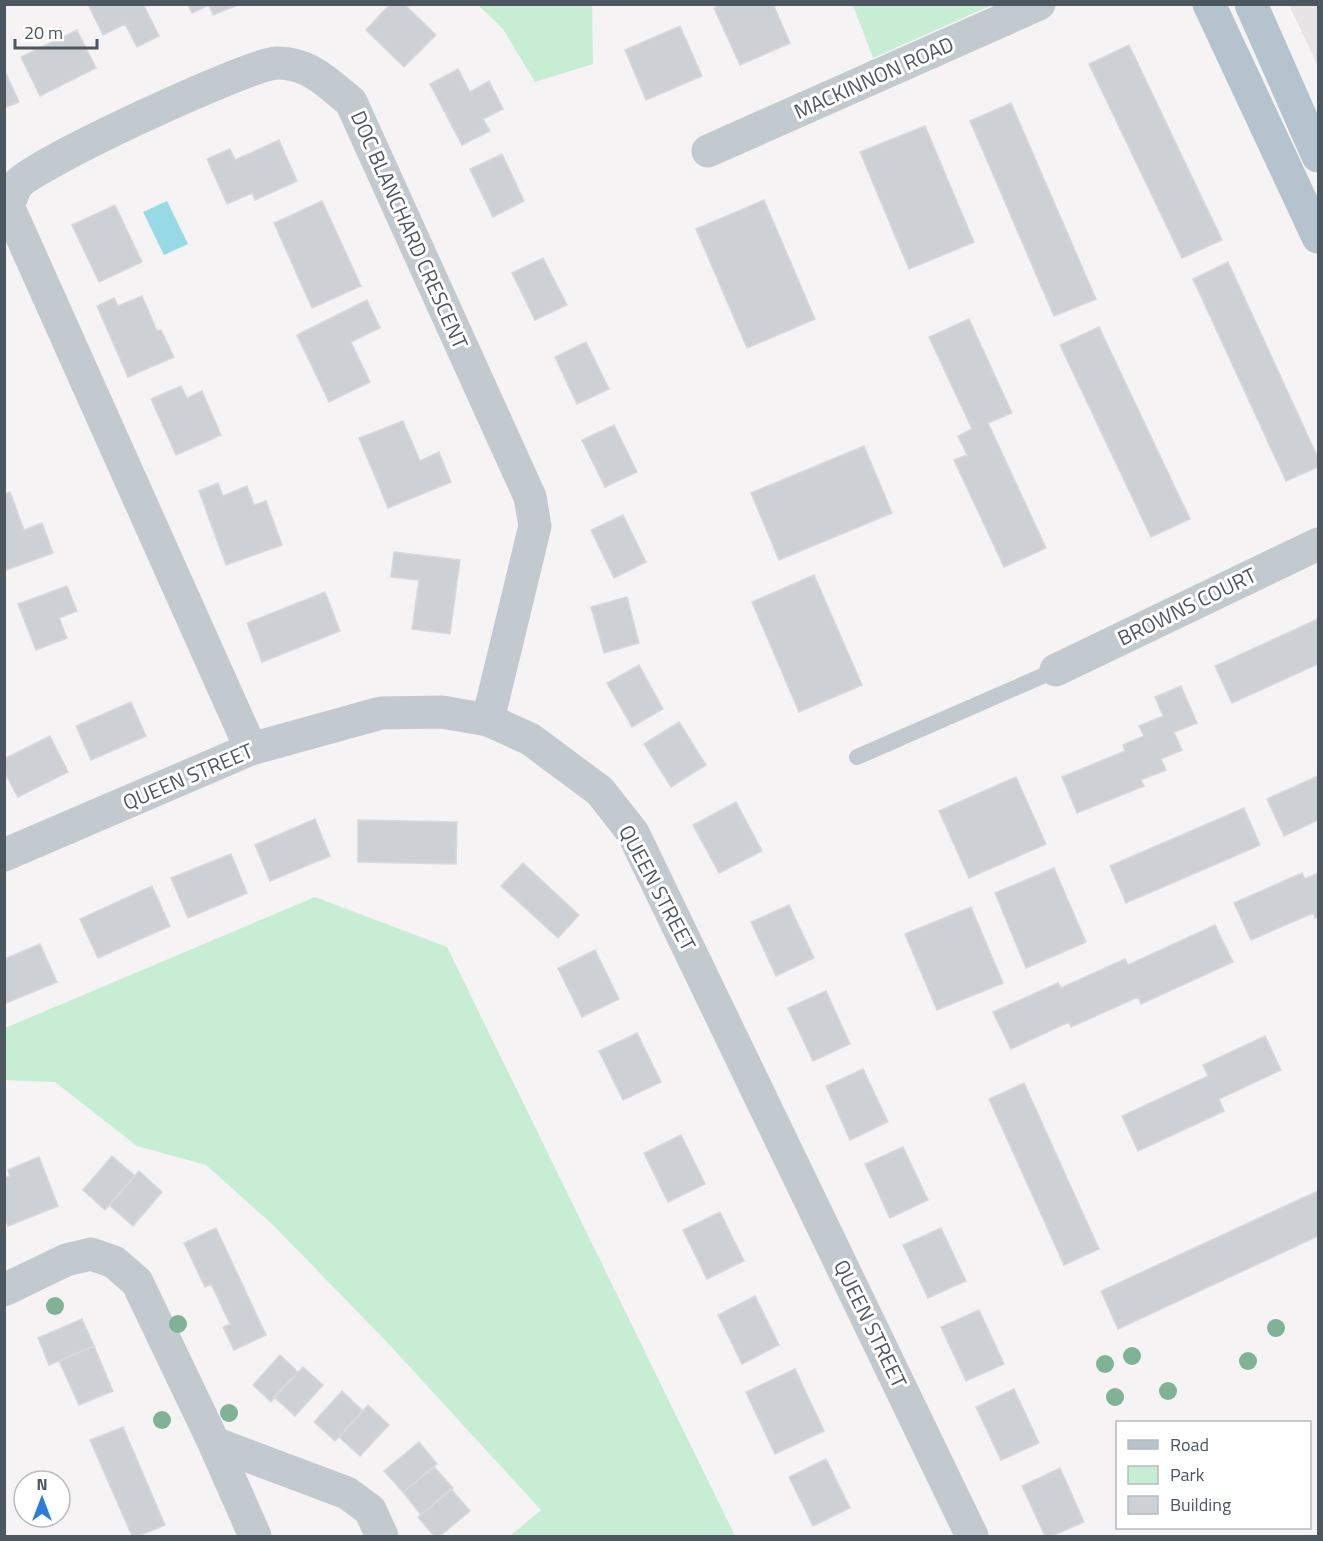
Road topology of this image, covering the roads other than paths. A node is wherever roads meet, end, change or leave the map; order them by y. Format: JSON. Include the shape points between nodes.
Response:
{"nodes":[{"id":1,"x":1039,"y":4,"type":"edge"},
{"id":2,"x":1209,"y":4,"type":"edge"},
{"id":3,"x":1251,"y":4,"type":"edge"},
{"id":4,"x":708,"y":152,"type":"dead end"},
{"id":5,"x":1318,"y":156,"type":"edge"},
{"id":6,"x":1318,"y":237,"type":"edge"},
{"id":7,"x":1318,"y":544,"type":"edge"},
{"id":8,"x":1056,"y":669,"type":"joint"},
{"id":9,"x":488,"y":720,"type":"junction"},
{"id":10,"x":251,"y":749,"type":"junction"},
{"id":11,"x":857,"y":757,"type":"dead end"},
{"id":12,"x":4,"y":855,"type":"edge"},
{"id":13,"x":4,"y":1290,"type":"edge"},
{"id":14,"x":214,"y":1443,"type":"junction"},
{"id":15,"x":255,"y":1536,"type":"edge"},
{"id":16,"x":382,"y":1536,"type":"edge"},
{"id":17,"x":972,"y":1536,"type":"edge"}],
"edges":[{"from":1,"to":4,"type":"street","name":"MACKINNON ROAD"},
{"from":2,"to":6,"type":"main road"},
{"from":3,"to":5,"type":"main road"},
{"from":7,"to":8,"type":"street","name":"BROWNS COURT"},
{"from":8,"to":11,"type":"lane"},
{"from":9,"to":10,"type":"street","name":"QUEEN STREET","via":[[442,712],[381,713]]},
{"from":9,"to":10,"type":"street","name":"DOC BLANCHARD CRESCENT","via":[[533,536],[530,497],[351,102],[312,69],[277,63],[240,73],[64,155],[18,184],[8,206]]},
{"from":9,"to":17,"type":"street","name":"QUEEN STREET","via":[[530,739],[563,761],[600,791],[633,833]]},
{"from":10,"to":12,"type":"street","name":"QUEEN STREET"},
{"from":13,"to":14,"type":"street","via":[[66,1260],[91,1254],[114,1262],[137,1282]]},
{"from":14,"to":15,"type":"street"},
{"from":14,"to":16,"type":"street","via":[[347,1493],[370,1510]]}]}
